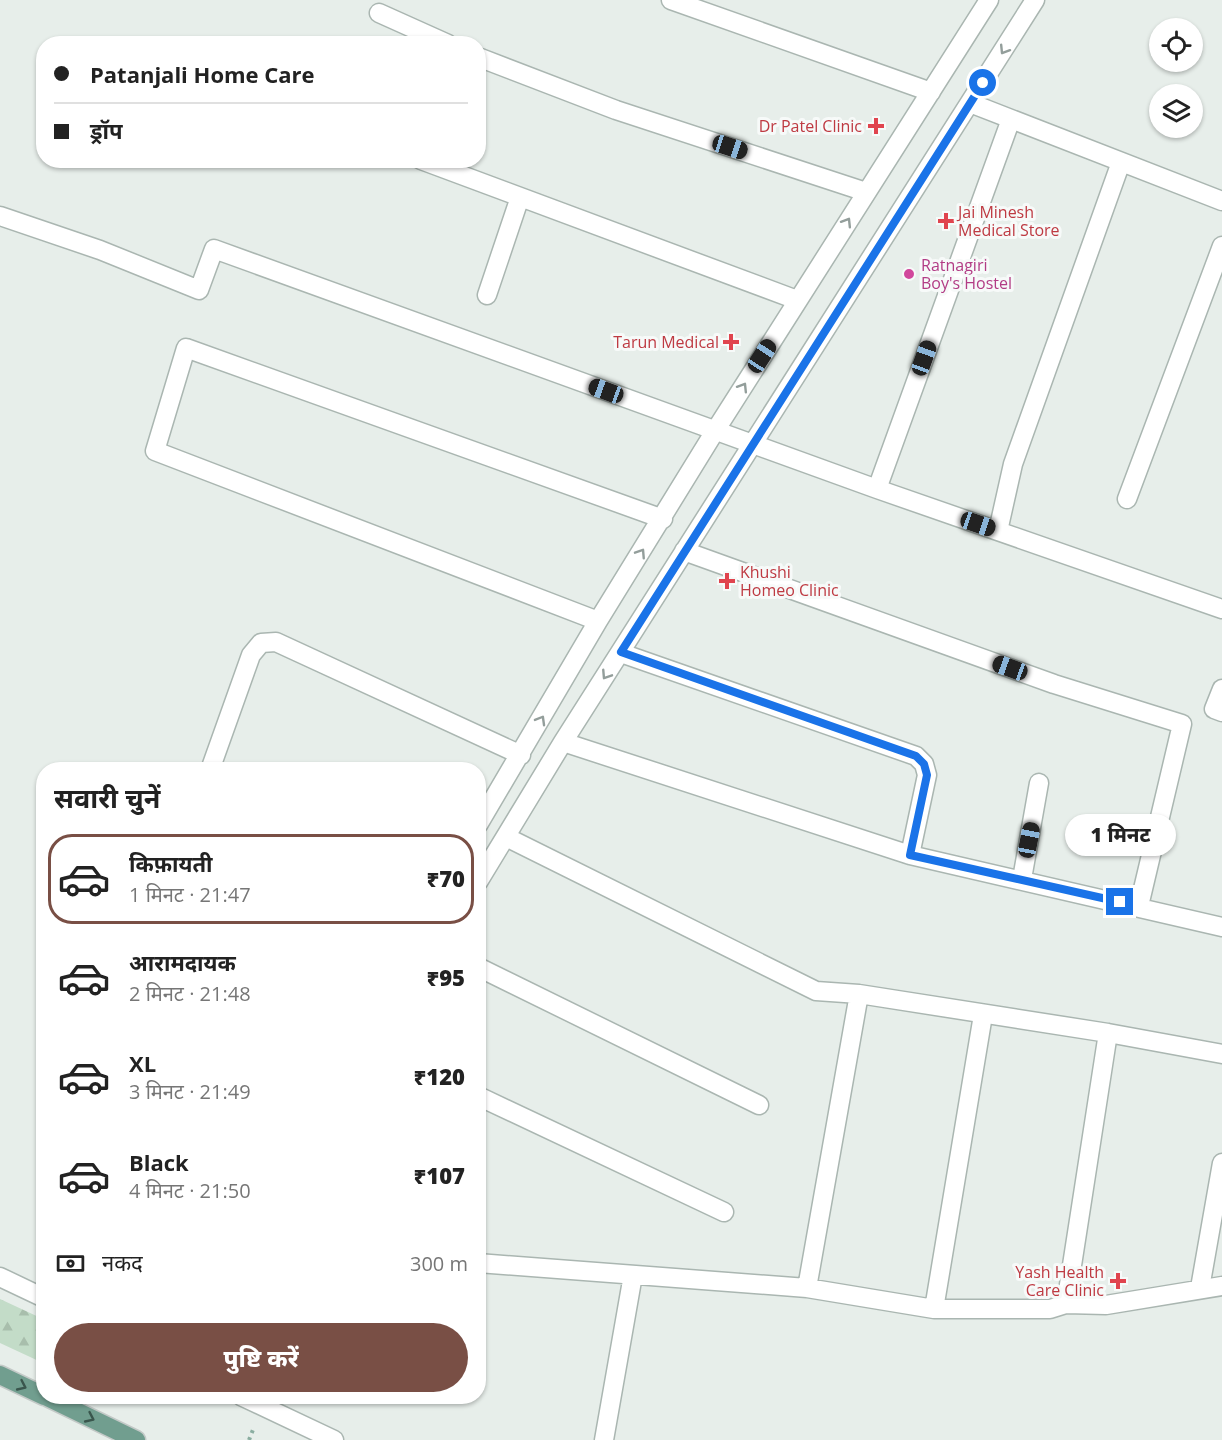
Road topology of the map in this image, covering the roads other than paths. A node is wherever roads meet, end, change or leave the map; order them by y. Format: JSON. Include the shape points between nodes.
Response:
{"nodes":[{"id":1,"x":671,"y":0,"type":"edge"},
{"id":2,"x":989,"y":0,"type":"edge"},
{"id":3,"x":1035,"y":0,"type":"edge"},
{"id":4,"x":379,"y":14,"type":"dead end"},
{"id":5,"x":430,"y":36,"type":"edge"},
{"id":6,"x":486,"y":60,"type":"edge"},
{"id":7,"x":931,"y":92,"type":"junction"},
{"id":8,"x":970,"y":103,"type":"junction"},
{"id":9,"x":1011,"y":119,"type":"junction"},
{"id":10,"x":1121,"y":162,"type":"junction"},
{"id":11,"x":442,"y":168,"type":"edge"},
{"id":12,"x":866,"y":192,"type":"junction"},
{"id":13,"x":520,"y":197,"type":"junction"},
{"id":14,"x":1222,"y":201,"type":"edge"},
{"id":15,"x":0,"y":216,"type":"edge"},
{"id":16,"x":1222,"y":246,"type":"edge"},
{"id":17,"x":487,"y":296,"type":"dead end"},
{"id":18,"x":797,"y":300,"type":"junction"},
{"id":19,"x":715,"y":431,"type":"junction"},
{"id":20,"x":754,"y":444,"type":"junction"},
{"id":21,"x":877,"y":489,"type":"junction"},
{"id":22,"x":1127,"y":499,"type":"dead end"},
{"id":23,"x":663,"y":519,"type":"junction"},
{"id":24,"x":998,"y":531,"type":"junction"},
{"id":25,"x":684,"y":551,"type":"junction"},
{"id":26,"x":1222,"y":609,"type":"edge"},
{"id":27,"x":598,"y":621,"type":"junction"},
{"id":28,"x":621,"y":652,"type":"junction"},
{"id":29,"x":1222,"y":689,"type":"edge"},
{"id":30,"x":1222,"y":712,"type":"edge"},
{"id":31,"x":563,"y":742,"type":"junction"},
{"id":32,"x":521,"y":755,"type":"junction"},
{"id":33,"x":213,"y":762,"type":"edge"},
{"id":34,"x":1039,"y":783,"type":"dead end"},
{"id":35,"x":486,"y":812,"type":"edge"},
{"id":36,"x":507,"y":838,"type":"junction"},
{"id":37,"x":910,"y":855,"type":"junction"},
{"id":38,"x":486,"y":870,"type":"edge"},
{"id":39,"x":1022,"y":879,"type":"junction"},
{"id":40,"x":1139,"y":906,"type":"junction"},
{"id":41,"x":1222,"y":927,"type":"edge"},
{"id":42,"x":486,"y":972,"type":"edge"},
{"id":43,"x":859,"y":994,"type":"junction"},
{"id":44,"x":984,"y":1015,"type":"junction"},
{"id":45,"x":1108,"y":1033,"type":"junction"},
{"id":46,"x":1222,"y":1054,"type":"edge"},
{"id":47,"x":486,"y":1100,"type":"edge"},
{"id":48,"x":759,"y":1105,"type":"dead end"},
{"id":49,"x":1222,"y":1163,"type":"edge"},
{"id":50,"x":724,"y":1212,"type":"dead end"},
{"id":51,"x":486,"y":1264,"type":"edge"},
{"id":52,"x":633,"y":1275,"type":"junction"},
{"id":53,"x":0,"y":1277,"type":"edge"},
{"id":54,"x":1222,"y":1286,"type":"edge"},
{"id":55,"x":807,"y":1288,"type":"junction"},
{"id":56,"x":1200,"y":1288,"type":"junction"},
{"id":57,"x":36,"y":1294,"type":"edge"},
{"id":58,"x":1066,"y":1304,"type":"junction"},
{"id":59,"x":934,"y":1309,"type":"junction"},
{"id":60,"x":0,"y":1375,"type":"edge"},
{"id":61,"x":36,"y":1392,"type":"edge"},
{"id":62,"x":61,"y":1404,"type":"edge"},
{"id":63,"x":258,"y":1404,"type":"edge"},
{"id":64,"x":136,"y":1440,"type":"edge"},
{"id":65,"x":334,"y":1440,"type":"edge"},
{"id":66,"x":604,"y":1440,"type":"edge"}],
"edges":[{"from":1,"to":7,"type":"street"},
{"from":2,"to":7,"type":"street"},
{"from":3,"to":8,"type":"street","one_way":true},
{"from":4,"to":5,"type":"street"},
{"from":6,"to":12,"type":"street","via":[[616,110]]},
{"from":7,"to":12,"type":"street"},
{"from":8,"to":9,"type":"street"},
{"from":8,"to":20,"type":"street"},
{"from":9,"to":10,"type":"street"},
{"from":9,"to":21,"type":"street"},
{"from":10,"to":14,"type":"street"},
{"from":10,"to":24,"type":"street","via":[[1013,464]]},
{"from":11,"to":13,"type":"street"},
{"from":18,"to":12,"type":"street","one_way":true},
{"from":13,"to":17,"type":"street"},
{"from":13,"to":18,"type":"street"},
{"from":15,"to":19,"type":"street","via":[[100,249],[200,290],[214,249]]},
{"from":16,"to":22,"type":"street"},
{"from":19,"to":18,"type":"street","one_way":true},
{"from":19,"to":20,"type":"street"},
{"from":19,"to":23,"type":"street"},
{"from":20,"to":21,"type":"street"},
{"from":20,"to":25,"type":"street"},
{"from":21,"to":24,"type":"street"},
{"from":27,"to":23,"type":"street","one_way":true},
{"from":23,"to":27,"type":"street","via":[[186,348],[155,451]]},
{"from":24,"to":26,"type":"street"},
{"from":25,"to":28,"type":"street"},
{"from":25,"to":40,"type":"street","via":[[1054,684],[1182,724]]},
{"from":32,"to":27,"type":"street","one_way":true},
{"from":28,"to":31,"type":"street","one_way":true},
{"from":28,"to":37,"type":"street","via":[[916,756],[927,775]]},
{"from":29,"to":30,"type":"street","via":[[1214,709]]},
{"from":31,"to":36,"type":"street"},
{"from":31,"to":37,"type":"street"},
{"from":32,"to":33,"type":"street","via":[[276,642],[261,643],[250,655]]},
{"from":32,"to":35,"type":"street"},
{"from":34,"to":39,"type":"street"},
{"from":36,"to":38,"type":"street"},
{"from":36,"to":43,"type":"street","via":[[816,991]]},
{"from":37,"to":39,"type":"street"},
{"from":39,"to":40,"type":"street"},
{"from":40,"to":41,"type":"street"},
{"from":42,"to":48,"type":"street"},
{"from":43,"to":44,"type":"street"},
{"from":43,"to":55,"type":"street"},
{"from":44,"to":45,"type":"street"},
{"from":44,"to":59,"type":"street"},
{"from":45,"to":46,"type":"street"},
{"from":45,"to":58,"type":"street"},
{"from":47,"to":50,"type":"street"},
{"from":49,"to":56,"type":"street"},
{"from":51,"to":52,"type":"street"},
{"from":52,"to":55,"type":"street"},
{"from":52,"to":66,"type":"street"},
{"from":53,"to":57,"type":"street"},
{"from":54,"to":56,"type":"street"},
{"from":55,"to":59,"type":"street"},
{"from":56,"to":58,"type":"street","via":[[1106,1305]]},
{"from":58,"to":59,"type":"street","via":[[1050,1309]]},
{"from":60,"to":61,"type":"main road","one_way":true},
{"from":62,"to":64,"type":"main road","one_way":true},
{"from":63,"to":65,"type":"street"}]}
